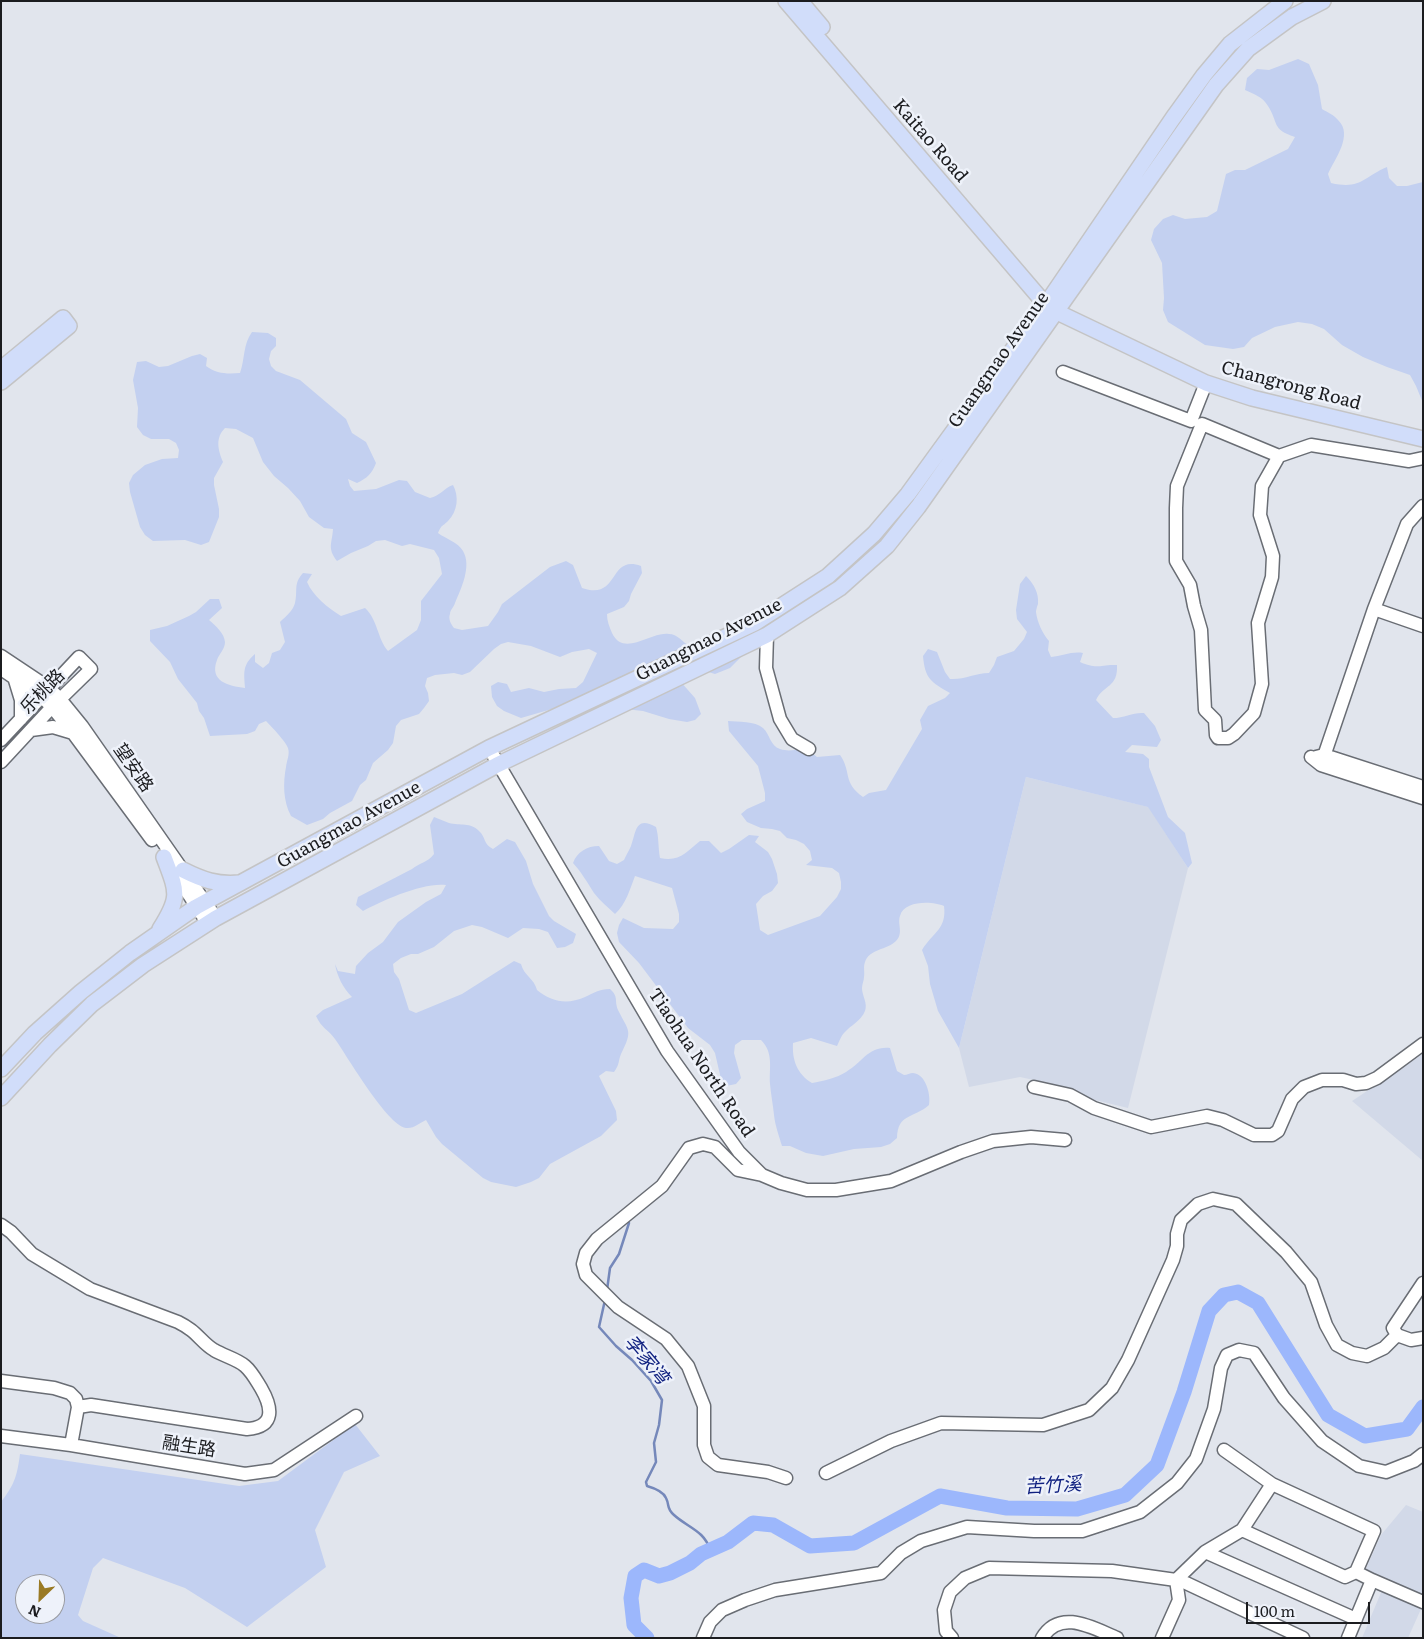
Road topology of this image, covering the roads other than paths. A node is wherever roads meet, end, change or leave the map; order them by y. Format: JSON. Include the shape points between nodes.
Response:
{"nodes":[{"id":1,"x":786,"y":1,"type":"edge"},
{"id":2,"x":800,"y":1,"type":"edge"},
{"id":3,"x":1285,"y":1,"type":"edge"},
{"id":4,"x":1323,"y":1,"type":"edge"},
{"id":5,"x":1054,"y":304,"type":"junction"},
{"id":6,"x":1,"y":369,"type":"edge"},
{"id":7,"x":1063,"y":372,"type":"dead end"},
{"id":8,"x":1,"y":382,"type":"edge"},
{"id":9,"x":1206,"y":383,"type":"junction"},
{"id":10,"x":1423,"y":430,"type":"edge"},
{"id":11,"x":1423,"y":439,"type":"edge"},
{"id":12,"x":1279,"y":456,"type":"junction"},
{"id":13,"x":1423,"y":458,"type":"edge"},
{"id":14,"x":1423,"y":506,"type":"edge"},
{"id":15,"x":1374,"y":609,"type":"junction"},
{"id":16,"x":1423,"y":626,"type":"edge"},
{"id":17,"x":767,"y":635,"type":"junction"},
{"id":18,"x":1,"y":656,"type":"edge"},
{"id":19,"x":1,"y":669,"type":"edge"},
{"id":20,"x":14,"y":677,"type":"junction"},
{"id":21,"x":45,"y":692,"type":"junction"},
{"id":22,"x":56,"y":703,"type":"junction"},
{"id":23,"x":21,"y":719,"type":"junction"},
{"id":24,"x":31,"y":730,"type":"junction"},
{"id":25,"x":73,"y":733,"type":"junction"},
{"id":26,"x":1,"y":740,"type":"edge"},
{"id":27,"x":489,"y":748,"type":"junction"},
{"id":28,"x":809,"y":749,"type":"dead end"},
{"id":29,"x":1322,"y":760,"type":"junction"},
{"id":30,"x":1,"y":762,"type":"edge"},
{"id":31,"x":498,"y":765,"type":"junction"},
{"id":32,"x":1423,"y":787,"type":"edge"},
{"id":33,"x":1423,"y":798,"type":"edge"},
{"id":34,"x":164,"y":857,"type":"junction"},
{"id":35,"x":183,"y":870,"type":"junction"},
{"id":36,"x":241,"y":883,"type":"junction"},
{"id":37,"x":201,"y":905,"type":"junction"},
{"id":38,"x":212,"y":921,"type":"junction"},
{"id":39,"x":157,"y":935,"type":"junction"},
{"id":40,"x":1423,"y":1044,"type":"edge"},
{"id":41,"x":2,"y":1067,"type":"edge"},
{"id":42,"x":1034,"y":1087,"type":"dead end"},
{"id":43,"x":1,"y":1098,"type":"edge"},
{"id":44,"x":1065,"y":1140,"type":"dead end"},
{"id":45,"x":762,"y":1175,"type":"junction"},
{"id":46,"x":1,"y":1225,"type":"edge"},
{"id":47,"x":1423,"y":1283,"type":"edge"},
{"id":48,"x":1395,"y":1331,"type":"junction"},
{"id":49,"x":1423,"y":1338,"type":"edge"},
{"id":50,"x":1,"y":1381,"type":"edge"},
{"id":51,"x":78,"y":1407,"type":"junction"},
{"id":52,"x":356,"y":1416,"type":"dead end"},
{"id":53,"x":1,"y":1436,"type":"edge"},
{"id":54,"x":71,"y":1445,"type":"junction"},
{"id":55,"x":1224,"y":1450,"type":"dead end"},
{"id":56,"x":1423,"y":1454,"type":"edge"},
{"id":57,"x":826,"y":1473,"type":"dead end"},
{"id":58,"x":786,"y":1478,"type":"dead end"},
{"id":59,"x":1272,"y":1484,"type":"junction"},
{"id":60,"x":1242,"y":1530,"type":"junction"},
{"id":61,"x":1205,"y":1552,"type":"junction"},
{"id":62,"x":1356,"y":1572,"type":"junction"},
{"id":63,"x":1176,"y":1580,"type":"junction"},
{"id":64,"x":1372,"y":1580,"type":"junction"},
{"id":65,"x":1423,"y":1602,"type":"edge"},
{"id":66,"x":1356,"y":1619,"type":"junction"},
{"id":67,"x":703,"y":1638,"type":"edge"},
{"id":68,"x":952,"y":1638,"type":"edge"},
{"id":69,"x":1042,"y":1638,"type":"edge"},
{"id":70,"x":1117,"y":1638,"type":"edge"},
{"id":71,"x":1162,"y":1638,"type":"edge"},
{"id":72,"x":1303,"y":1638,"type":"edge"},
{"id":73,"x":1348,"y":1638,"type":"edge"}],
"edges":[{"from":1,"to":5,"type":"main road","name":"Kaitao Road"},
{"from":2,"to":5,"type":"main road","name":"Kaitao Road"},
{"from":3,"to":5,"type":"main road","name":"Guangmao Avenue","via":[[1230,44],[1204,76],[1173,118]]},
{"from":4,"to":5,"type":"main road","name":"Guangmao Avenue","via":[[1292,16],[1248,49],[1216,85]]},
{"from":5,"to":9,"type":"main road","name":"Changrong Road"},
{"from":5,"to":10,"type":"main road","name":"Changrong Road","via":[[1209,376],[1253,390]]},
{"from":5,"to":17,"type":"main road","name":"Guangmao Avenue","via":[[918,506],[887,546],[840,588]]},
{"from":5,"to":27,"type":"main road","name":"Guangmao Avenue","via":[[908,494],[874,534],[828,576],[755,623]]},
{"from":6,"to":8,"type":"main road","via":[[66,322]]},
{"from":7,"to":9,"type":"street","via":[[1191,421]]},
{"from":9,"to":11,"type":"main road","name":"Changrong Road","via":[[1252,398]]},
{"from":12,"to":12,"type":"street","via":[[1202,424],[1177,486],[1176,560],[1190,585],[1201,630],[1205,710],[1215,720],[1218,738],[1234,734],[1254,713],[1262,684],[1258,623],[1272,577],[1274,556],[1260,515],[1262,486]]},
{"from":12,"to":13,"type":"street","via":[[1311,445],[1409,462]]},
{"from":14,"to":15,"type":"street","via":[[1407,524]]},
{"from":15,"to":16,"type":"street"},
{"from":15,"to":29,"type":"street"},
{"from":17,"to":28,"type":"street","via":[[766,668],[780,719],[792,739]]},
{"from":17,"to":31,"type":"main road","name":"Guangmao Avenue"},
{"from":18,"to":21,"type":"street","name":"望安路"},
{"from":19,"to":20,"type":"street","name":"望安路"},
{"from":20,"to":21,"type":"street","name":"望安路"},
{"from":20,"to":23,"type":"street","via":[[21,700]]},
{"from":21,"to":22,"type":"street","name":"望安路"},
{"from":21,"to":22,"type":"street","name":"乐桃路","via":[[78,657],[91,669]]},
{"from":21,"to":23,"type":"street","name":"乐桃路"},
{"from":22,"to":24,"type":"street","name":"乐桃路"},
{"from":22,"to":25,"type":"street","name":"望安路"},
{"from":22,"to":35,"type":"street","name":"望安路","via":[[82,726]]},
{"from":23,"to":26,"type":"street","name":"乐桃路"},
{"from":24,"to":25,"type":"street","via":[[53,727]]},
{"from":24,"to":30,"type":"street","name":"乐桃路"},
{"from":25,"to":34,"type":"street","name":"望安路"},
{"from":27,"to":31,"type":"street","name":"Tiaohua North Road"},
{"from":27,"to":36,"type":"main road","name":"Guangmao Avenue"},
{"from":29,"to":32,"type":"street"},
{"from":29,"to":33,"type":"street"},
{"from":31,"to":38,"type":"main road","name":"Guangmao Avenue"},
{"from":31,"to":45,"type":"street","name":"Tiaohua North Road","via":[[667,1051],[739,1152]]},
{"from":34,"to":37,"type":"street","name":"望安路"},
{"from":34,"to":39,"type":"main road","via":[[175,888],[175,898]]},
{"from":35,"to":36,"type":"main road","via":[[201,879],[225,884]]},
{"from":35,"to":37,"type":"street","name":"望安路"},
{"from":36,"to":37,"type":"main road","name":"Guangmao Avenue"},
{"from":37,"to":38,"type":"street","name":"望安路"},
{"from":37,"to":39,"type":"main road","name":"Guangmao Avenue"},
{"from":38,"to":43,"type":"main road","name":"Guangmao Avenue","via":[[143,965],[92,1004]]},
{"from":39,"to":41,"type":"main road","name":"Guangmao Avenue","via":[[81,992]]},
{"from":40,"to":42,"type":"street","via":[[1366,1083],[1322,1080],[1304,1087],[1292,1099],[1278,1131],[1272,1136],[1254,1135],[1207,1116],[1151,1126],[1094,1108],[1070,1095]]},
{"from":44,"to":45,"type":"street","name":"Tiaohua North Road","via":[[993,1141],[891,1181],[836,1190],[807,1190]]},
{"from":45,"to":58,"type":"street","via":[[738,1170],[715,1147],[703,1144],[689,1148],[662,1186],[597,1239],[582,1264],[586,1275],[618,1307],[666,1339],[688,1366],[704,1406],[704,1445],[708,1457],[718,1465],[768,1472]]},
{"from":46,"to":51,"type":"street","via":[[32,1254],[90,1289],[178,1322],[213,1349],[244,1365],[254,1375],[270,1408],[265,1423],[247,1429],[91,1405]]},
{"from":47,"to":48,"type":"street"},
{"from":48,"to":49,"type":"street","via":[[1411,1340]]},
{"from":48,"to":57,"type":"street","via":[[1384,1348],[1367,1356],[1337,1345],[1326,1325],[1311,1282],[1286,1252],[1236,1204],[1214,1199],[1198,1204],[1181,1220],[1173,1260],[1128,1360],[1112,1388],[1089,1410],[1043,1425],[941,1422]]},
{"from":50,"to":51,"type":"street","via":[[70,1393]]},
{"from":51,"to":54,"type":"street"},
{"from":52,"to":54,"type":"street","name":"融生路","via":[[274,1470],[245,1474]]},
{"from":53,"to":54,"type":"street","name":"融生路"},
{"from":55,"to":59,"type":"street"},
{"from":56,"to":67,"type":"street","via":[[1414,1462],[1386,1472],[1359,1466],[1322,1441],[1284,1398],[1254,1353],[1239,1350],[1227,1355],[1221,1368],[1214,1409],[1196,1459],[1178,1483],[1140,1512],[1082,1531],[967,1527],[920,1542],[901,1553],[882,1573],[775,1590],[745,1600],[722,1610],[710,1622]]},
{"from":59,"to":60,"type":"street"},
{"from":59,"to":62,"type":"street","via":[[1374,1531]]},
{"from":60,"to":61,"type":"street"},
{"from":60,"to":62,"type":"street","via":[[1345,1576]]},
{"from":61,"to":63,"type":"street"},
{"from":61,"to":66,"type":"street"},
{"from":62,"to":64,"type":"street"},
{"from":63,"to":68,"type":"street","via":[[1112,1571],[989,1568],[966,1578],[950,1592],[944,1610],[946,1631]]},
{"from":63,"to":71,"type":"street","via":[[1179,1600]]},
{"from":63,"to":72,"type":"street"},
{"from":64,"to":65,"type":"street"},
{"from":64,"to":66,"type":"street"},
{"from":66,"to":73,"type":"street"},
{"from":69,"to":70,"type":"street","via":[[1050,1628],[1064,1622],[1076,1622]]}]}
